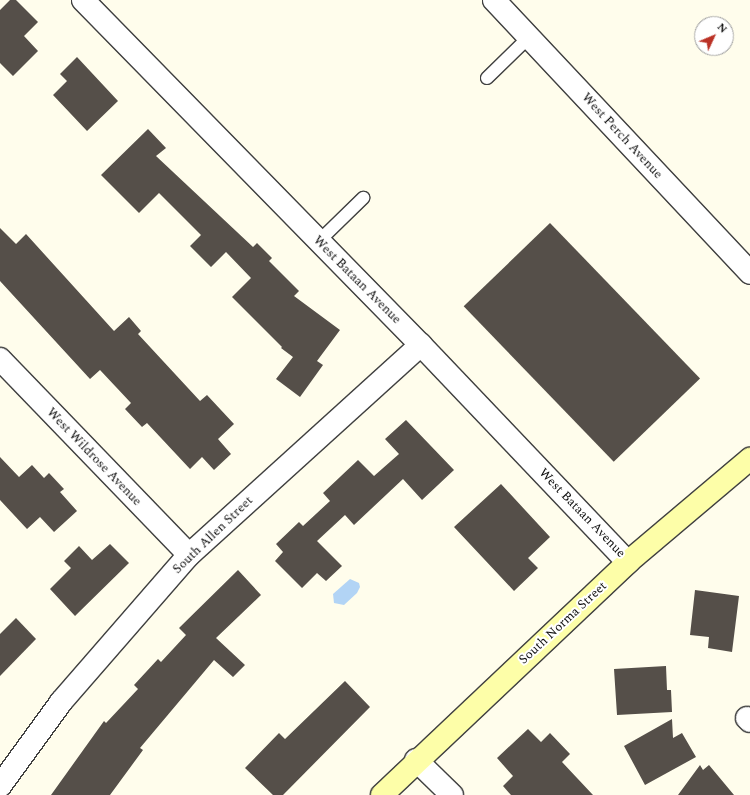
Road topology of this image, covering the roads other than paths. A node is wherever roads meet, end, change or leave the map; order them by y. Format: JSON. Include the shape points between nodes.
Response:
{"nodes":[{"id":1,"x":83,"y":0,"type":"edge"},
{"id":2,"x":494,"y":0,"type":"edge"},
{"id":3,"x":530,"y":36,"type":"junction"},
{"id":4,"x":487,"y":78,"type":"dead end"},
{"id":5,"x":363,"y":198,"type":"dead end"},
{"id":6,"x":319,"y":241,"type":"junction"},
{"id":7,"x":750,"y":273,"type":"edge"},
{"id":8,"x":421,"y":345,"type":"junction"},
{"id":9,"x":0,"y":359,"type":"edge"},
{"id":10,"x":750,"y":459,"type":"edge"},
{"id":11,"x":189,"y":555,"type":"junction"},
{"id":12,"x":628,"y":562,"type":"junction"},
{"id":13,"x":416,"y":760,"type":"junction"},
{"id":14,"x":1,"y":780,"type":"edge"},
{"id":15,"x":382,"y":795,"type":"edge"},
{"id":16,"x":452,"y":795,"type":"edge"}],
"edges":[{"from":1,"to":6,"type":"street","name":"West Bataan Avenue"},
{"from":2,"to":3,"type":"street","name":"West Perch Avenue"},
{"from":3,"to":4,"type":"lane"},
{"from":3,"to":7,"type":"street","name":"West Perch Avenue"},
{"from":5,"to":6,"type":"lane"},
{"from":6,"to":8,"type":"street","name":"West Bataan Avenue"},
{"from":8,"to":11,"type":"street","name":"South Allen Street"},
{"from":8,"to":12,"type":"street","name":"West Bataan Avenue"},
{"from":9,"to":11,"type":"street","name":"West Wildrose Avenue"},
{"from":10,"to":12,"type":"street","name":"South Norma Street"},
{"from":11,"to":14,"type":"street","name":"South Allen Street","via":[[61,702]]},
{"from":12,"to":13,"type":"street","name":"South Norma Street"},
{"from":13,"to":15,"type":"street","name":"South Norma Street"},
{"from":13,"to":16,"type":"street"}]}
